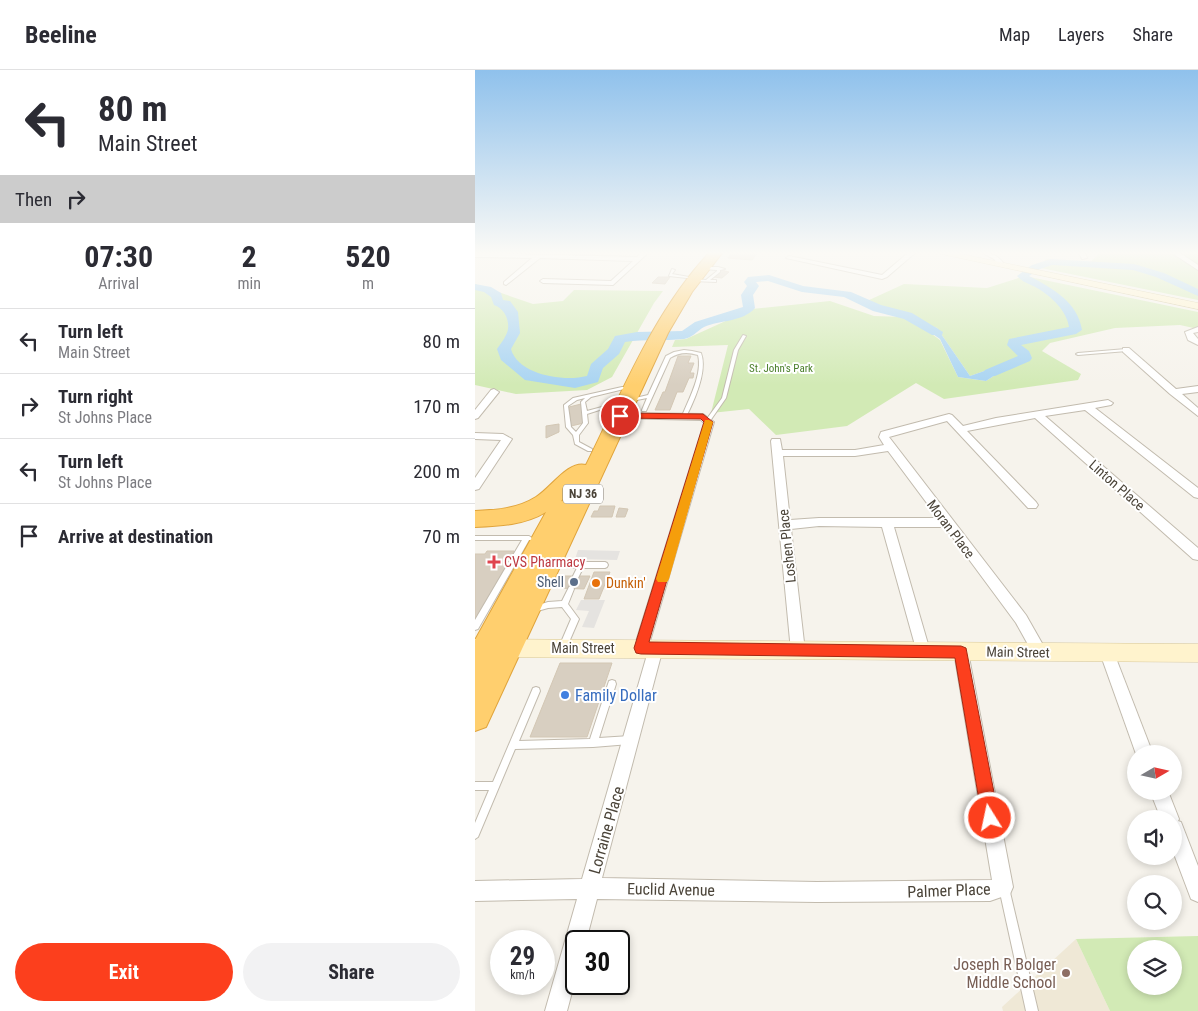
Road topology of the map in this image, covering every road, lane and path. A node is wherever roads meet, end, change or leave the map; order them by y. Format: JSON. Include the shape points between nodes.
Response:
{"nodes":[{"id":1,"x":684,"y":297,"type":"edge"},
{"id":2,"x":1155,"y":297,"type":"edge"},
{"id":3,"x":1198,"y":306,"type":"edge"},
{"id":4,"x":1198,"y":329,"type":"edge"},
{"id":5,"x":744,"y":336,"type":"dead end"},
{"id":6,"x":1198,"y":343,"type":"edge"},
{"id":7,"x":656,"y":349,"type":"junction"},
{"id":8,"x":1126,"y":350,"type":"joint"},
{"id":9,"x":1078,"y":354,"type":"dead end"},
{"id":10,"x":1198,"y":389,"type":"edge"},
{"id":11,"x":494,"y":392,"type":"dead end"},
{"id":12,"x":1173,"y":392,"type":"junction"},
{"id":13,"x":592,"y":395,"type":"junction"},
{"id":14,"x":650,"y":396,"type":"junction"},
{"id":15,"x":1108,"y":402,"type":"dead end"},
{"id":16,"x":625,"y":404,"type":"junction"},
{"id":17,"x":1087,"y":406,"type":"junction"},
{"id":18,"x":584,"y":413,"type":"junction"},
{"id":19,"x":1198,"y":413,"type":"edge"},
{"id":20,"x":1037,"y":414,"type":"junction"},
{"id":21,"x":475,"y":416,"type":"edge"},
{"id":22,"x":684,"y":416,"type":"junction"},
{"id":23,"x":708,"y":420,"type":"junction"},
{"id":24,"x":961,"y":430,"type":"junction"},
{"id":25,"x":576,"y":435,"type":"junction"},
{"id":26,"x":475,"y":436,"type":"edge"},
{"id":27,"x":891,"y":447,"type":"junction"},
{"id":28,"x":585,"y":460,"type":"junction"},
{"id":29,"x":475,"y":486,"type":"edge"},
{"id":30,"x":1198,"y":494,"type":"edge"},
{"id":31,"x":1032,"y":505,"type":"dead end"},
{"id":32,"x":475,"y":519,"type":"edge"},
{"id":33,"x":887,"y":523,"type":"junction"},
{"id":34,"x":947,"y":523,"type":"junction"},
{"id":35,"x":784,"y":525,"type":"junction"},
{"id":36,"x":475,"y":538,"type":"edge"},
{"id":37,"x":1185,"y":544,"type":"junction"},
{"id":38,"x":1198,"y":544,"type":"edge"},
{"id":39,"x":548,"y":550,"type":"junction"},
{"id":40,"x":1198,"y":555,"type":"edge"},
{"id":41,"x":581,"y":565,"type":"junction"},
{"id":42,"x":605,"y":565,"type":"dead end"},
{"id":43,"x":576,"y":576,"type":"dead end"},
{"id":44,"x":571,"y":589,"type":"dead end"},
{"id":45,"x":506,"y":601,"type":"junction"},
{"id":46,"x":564,"y":604,"type":"junction"},
{"id":47,"x":484,"y":648,"type":"edge"},
{"id":48,"x":563,"y":648,"type":"junction"},
{"id":49,"x":649,"y":648,"type":"junction"},
{"id":50,"x":798,"y":651,"type":"junction"},
{"id":51,"x":923,"y":651,"type":"junction"},
{"id":52,"x":961,"y":652,"type":"junction"},
{"id":53,"x":1039,"y":652,"type":"junction"},
{"id":54,"x":1107,"y":653,"type":"junction"},
{"id":55,"x":1198,"y":653,"type":"edge"},
{"id":56,"x":612,"y":684,"type":"dead end"},
{"id":57,"x":536,"y":691,"type":"dead end"},
{"id":58,"x":475,"y":716,"type":"edge"},
{"id":59,"x":631,"y":740,"type":"junction"},
{"id":60,"x":593,"y":743,"type":"junction"},
{"id":61,"x":513,"y":745,"type":"junction"},
{"id":62,"x":1142,"y":745,"type":"edge"},
{"id":63,"x":475,"y":786,"type":"edge"},
{"id":64,"x":495,"y":786,"type":"junction"},
{"id":65,"x":475,"y":834,"type":"edge"},
{"id":66,"x":1182,"y":849,"type":"edge"},
{"id":67,"x":1003,"y":887,"type":"junction"},
{"id":68,"x":589,"y":890,"type":"junction"},
{"id":69,"x":475,"y":891,"type":"edge"},
{"id":70,"x":866,"y":892,"type":"joint"},
{"id":71,"x":1198,"y":892,"type":"edge"},
{"id":72,"x":555,"y":1011,"type":"edge"},
{"id":73,"x":1031,"y":1011,"type":"edge"}],
"edges":[{"from":1,"to":7,"type":"highway","number":"NJ 36","via":[[677,304]]},
{"from":2,"to":3,"type":"street"},
{"from":4,"to":6,"type":"street","via":[[1189,332]]},
{"from":5,"to":23,"type":"lane","via":[[736,350],[724,398]]},
{"from":7,"to":14,"type":"lane"},
{"from":7,"to":16,"type":"highway","number":"NJ 36"},
{"from":7,"to":22,"type":"lane","via":[[672,354],[694,352],[702,357],[701,371]]},
{"from":8,"to":9,"type":"lane"},
{"from":8,"to":12,"type":"street"},
{"from":10,"to":12,"type":"street"},
{"from":11,"to":21,"type":"street"},
{"from":12,"to":19,"type":"street"},
{"from":13,"to":16,"type":"lane"},
{"from":13,"to":18,"type":"lane","via":[[583,402]]},
{"from":13,"to":25,"type":"lane","via":[[566,406],[569,427]]},
{"from":14,"to":16,"type":"lane"},
{"from":14,"to":16,"type":"lane"},
{"from":15,"to":17,"type":"street"},
{"from":16,"to":18,"type":"lane"},
{"from":16,"to":22,"type":"street"},
{"from":16,"to":28,"type":"highway","number":"NJ 36"},
{"from":16,"to":39,"type":"highway","number":"NJ 36"},
{"from":17,"to":20,"type":"street"},
{"from":17,"to":30,"type":"street"},
{"from":18,"to":25,"type":"lane","via":[[586,423]]},
{"from":20,"to":24,"type":"street"},
{"from":20,"to":37,"type":"street","name":"Linton Place"},
{"from":22,"to":23,"type":"street"},
{"from":23,"to":49,"type":"street","name":"Lorraine Place"},
{"from":24,"to":27,"type":"street","via":[[949,417],[885,434]]},
{"from":24,"to":31,"type":"street"},
{"from":25,"to":28,"type":"lane"},
{"from":26,"to":29,"type":"street","via":[[503,436],[507,439]]},
{"from":27,"to":34,"type":"street","name":"Moran Place"},
{"from":27,"to":35,"type":"street","name":"Loshen Place","via":[[855,453],[777,447]]},
{"from":28,"to":32,"type":"highway","via":[[556,495],[532,510],[513,516]]},
{"from":28,"to":39,"type":"highway","number":"NJ 36"},
{"from":33,"to":34,"type":"street"},
{"from":33,"to":35,"type":"street"},
{"from":33,"to":51,"type":"street"},
{"from":34,"to":53,"type":"street","name":"Moran Place","via":[[1021,619]]},
{"from":35,"to":50,"type":"street","name":"Loshen Place"},
{"from":36,"to":39,"type":"lane"},
{"from":37,"to":38,"type":"street"},
{"from":37,"to":40,"type":"street","name":"Linton Place"},
{"from":39,"to":41,"type":"lane"},
{"from":39,"to":45,"type":"highway","number":"NJ 36"},
{"from":41,"to":42,"type":"lane"},
{"from":41,"to":43,"type":"lane"},
{"from":44,"to":46,"type":"lane"},
{"from":45,"to":46,"type":"lane"},
{"from":45,"to":47,"type":"highway","number":"NJ 36"},
{"from":46,"to":48,"type":"lane","via":[[575,619]]},
{"from":47,"to":48,"type":"street","name":"Main Street"},
{"from":47,"to":58,"type":"highway","number":"NJ 36"},
{"from":48,"to":49,"type":"street","name":"Main Street"},
{"from":49,"to":50,"type":"street","name":"Main Street"},
{"from":49,"to":59,"type":"street","name":"Lorraine Place"},
{"from":50,"to":51,"type":"street","name":"Main Street"},
{"from":51,"to":52,"type":"street","name":"Main Street"},
{"from":52,"to":53,"type":"street","name":"Main Street"},
{"from":52,"to":67,"type":"street","name":"Palmer Place"},
{"from":53,"to":54,"type":"street","name":"Main Street"},
{"from":54,"to":55,"type":"street","name":"Main Street"},
{"from":54,"to":62,"type":"street"},
{"from":56,"to":60,"type":"lane"},
{"from":57,"to":61,"type":"lane"},
{"from":59,"to":60,"type":"lane"},
{"from":59,"to":68,"type":"street","name":"Lorraine Place"},
{"from":60,"to":61,"type":"lane"},
{"from":61,"to":64,"type":"lane"},
{"from":63,"to":64,"type":"lane"},
{"from":64,"to":65,"type":"lane"},
{"from":66,"to":71,"type":"street"},
{"from":67,"to":70,"type":"street","name":"Palmer Place","via":[[990,891]]},
{"from":67,"to":73,"type":"lane"},
{"from":68,"to":69,"type":"street","name":"Euclid Avenue"},
{"from":68,"to":70,"type":"street","name":"Euclid Avenue"},
{"from":68,"to":72,"type":"street","name":"Lorraine Place"}]}
